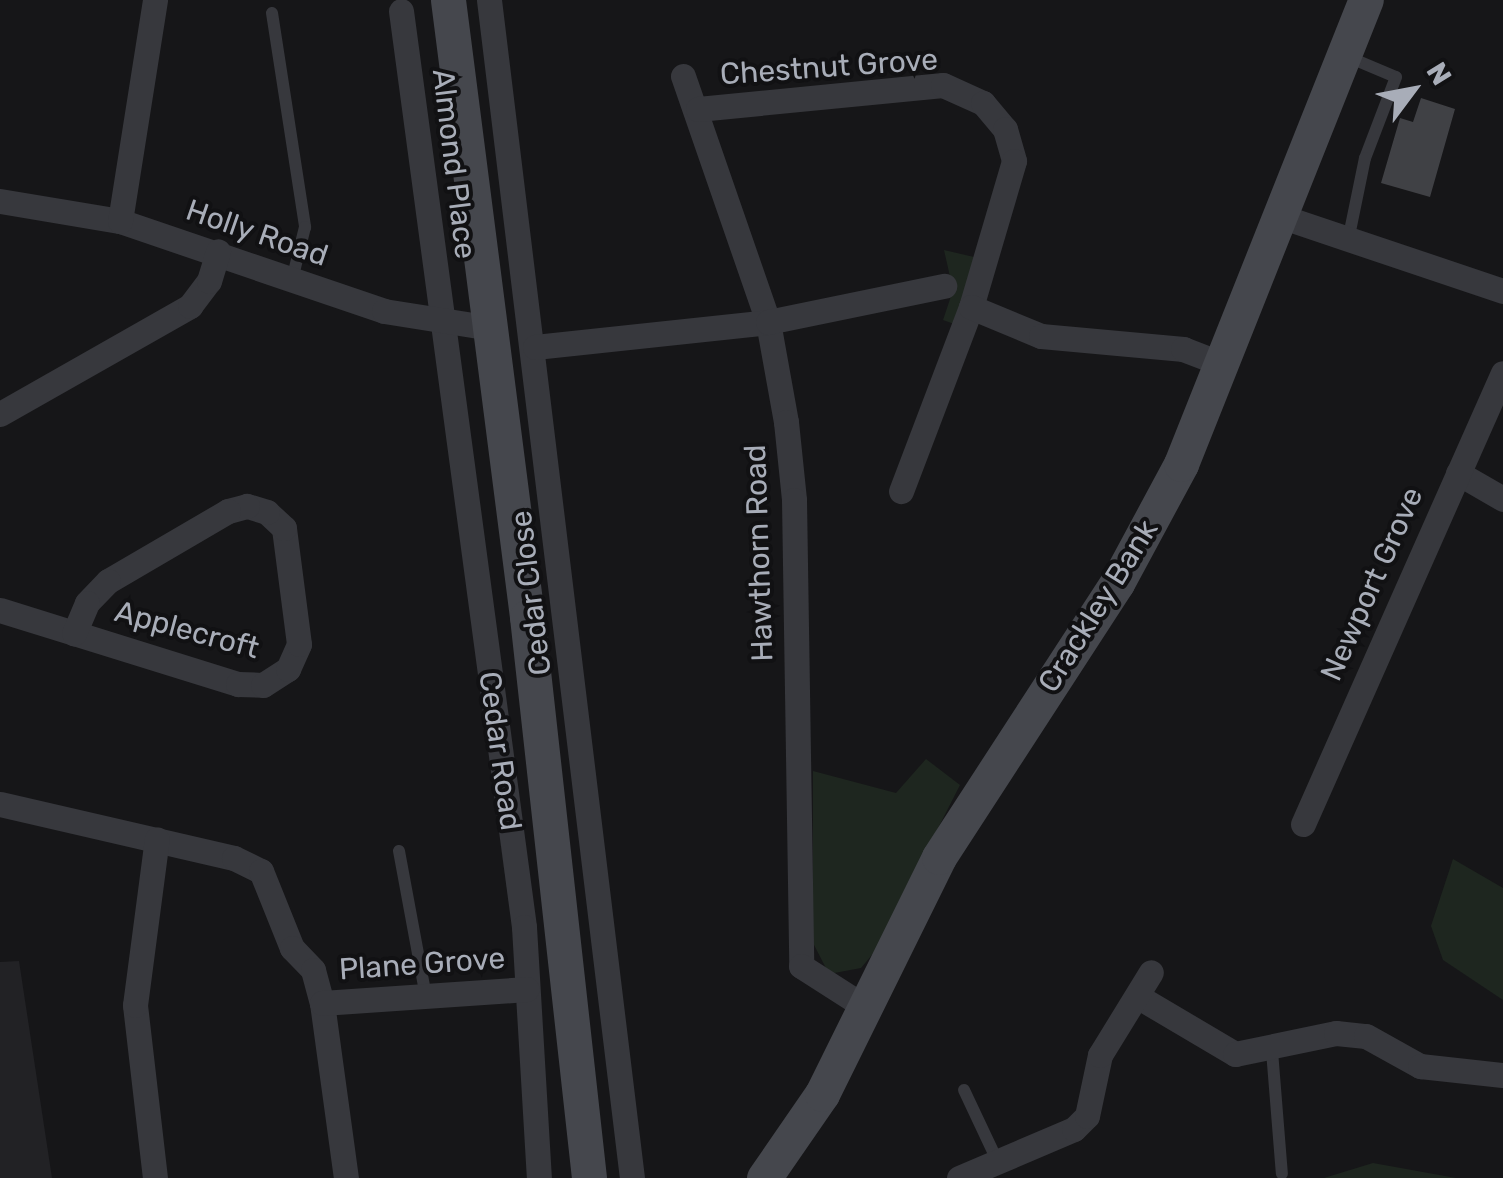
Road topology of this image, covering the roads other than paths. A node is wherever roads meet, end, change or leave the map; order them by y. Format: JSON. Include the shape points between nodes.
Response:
{"nodes":[{"id":1,"x":155,"y":0,"type":"edge"},
{"id":2,"x":489,"y":0,"type":"edge"},
{"id":3,"x":1366,"y":0,"type":"edge"},
{"id":4,"x":272,"y":13,"type":"dead end"},
{"id":5,"x":419,"y":16,"type":"edge"},
{"id":6,"x":1344,"y":55,"type":"junction"},
{"id":7,"x":683,"y":76,"type":"dead end"},
{"id":8,"x":698,"y":110,"type":"junction"},
{"id":9,"x":0,"y":201,"type":"edge"},
{"id":10,"x":1280,"y":216,"type":"junction"},
{"id":11,"x":120,"y":221,"type":"junction"},
{"id":12,"x":1348,"y":241,"type":"junction"},
{"id":13,"x":218,"y":251,"type":"junction"},
{"id":14,"x":292,"y":280,"type":"junction"},
{"id":15,"x":1503,"y":291,"type":"edge"},
{"id":16,"x":930,"y":294,"type":"dead end"},
{"id":17,"x":971,"y":307,"type":"junction"},
{"id":18,"x":768,"y":322,"type":"junction"},
{"id":19,"x":442,"y":325,"type":"junction"},
{"id":20,"x":491,"y":328,"type":"junction"},
{"id":21,"x":535,"y":347,"type":"junction"},
{"id":22,"x":1224,"y":365,"type":"junction"},
{"id":23,"x":1503,"y":373,"type":"edge"},
{"id":24,"x":0,"y":414,"type":"edge"},
{"id":25,"x":1458,"y":473,"type":"junction"},
{"id":26,"x":902,"y":492,"type":"dead end"},
{"id":27,"x":1503,"y":499,"type":"edge"},
{"id":28,"x":0,"y":610,"type":"edge"},
{"id":29,"x":74,"y":633,"type":"junction"},
{"id":30,"x":578,"y":717,"type":"junction"},
{"id":31,"x":538,"y":720,"type":"junction"},
{"id":32,"x":0,"y":804,"type":"edge"},
{"id":33,"x":1303,"y":824,"type":"dead end"},
{"id":34,"x":157,"y":839,"type":"junction"},
{"id":35,"x":399,"y":851,"type":"dead end"},
{"id":36,"x":1151,"y":972,"type":"dead end"},
{"id":37,"x":527,"y":989,"type":"junction"},
{"id":38,"x":426,"y":996,"type":"junction"},
{"id":39,"x":1136,"y":996,"type":"junction"},
{"id":40,"x":322,"y":1004,"type":"junction"},
{"id":41,"x":865,"y":1007,"type":"junction"},
{"id":42,"x":1469,"y":1041,"type":"dead end"},
{"id":43,"x":1272,"y":1052,"type":"junction"},
{"id":44,"x":1465,"y":1068,"type":"junction"},
{"id":45,"x":1503,"y":1075,"type":"edge"},
{"id":46,"x":964,"y":1090,"type":"dead end"},
{"id":47,"x":997,"y":1160,"type":"junction"},
{"id":48,"x":1282,"y":1174,"type":"dead end"},
{"id":49,"x":155,"y":1178,"type":"edge"},
{"id":50,"x":346,"y":1178,"type":"edge"},
{"id":51,"x":539,"y":1178,"type":"edge"},
{"id":52,"x":589,"y":1178,"type":"edge"},
{"id":53,"x":632,"y":1178,"type":"edge"},
{"id":54,"x":764,"y":1178,"type":"edge"},
{"id":55,"x":959,"y":1178,"type":"edge"}],
"edges":[{"from":1,"to":11,"type":"street"},
{"from":2,"to":21,"type":"street","name":"Cedar Close"},
{"from":3,"to":6,"type":"street","name":"Crackley Bank"},
{"from":4,"to":14,"type":"lane","via":[[305,228]]},
{"from":5,"to":19,"type":"street","name":"Almond Place"},
{"from":5,"to":20,"type":"street","name":"Cedar Road"},
{"from":6,"to":10,"type":"street","name":"Crackley Bank"},
{"from":6,"to":12,"type":"lane","via":[[1396,76],[1365,158]]},
{"from":7,"to":8,"type":"street","name":"Hawthorn Road"},
{"from":8,"to":17,"type":"street","name":"Chestnut Grove","via":[[943,85],[983,103],[1005,129],[1014,161]]},
{"from":8,"to":18,"type":"street","name":"Hawthorn Road"},
{"from":9,"to":11,"type":"street","name":"Holly Road"},
{"from":10,"to":12,"type":"street"},
{"from":10,"to":22,"type":"street","name":"Crackley Bank"},
{"from":11,"to":13,"type":"street","name":"Holly Road"},
{"from":12,"to":15,"type":"street"},
{"from":13,"to":14,"type":"street","name":"Holly Road"},
{"from":13,"to":24,"type":"street","via":[[209,281],[190,306]]},
{"from":14,"to":19,"type":"street","name":"Holly Road"},
{"from":16,"to":18,"type":"street"},
{"from":17,"to":22,"type":"street","via":[[1041,336],[1183,350]]},
{"from":17,"to":26,"type":"street","name":"Chestnut Grove"},
{"from":18,"to":21,"type":"street"},
{"from":18,"to":41,"type":"street","name":"Hawthorn Road","via":[[794,500],[800,966]]},
{"from":19,"to":20,"type":"street","name":"Holly Road"},
{"from":19,"to":37,"type":"street","name":"Cedar Road"},
{"from":20,"to":31,"type":"street","name":"Cedar Road"},
{"from":21,"to":30,"type":"street","name":"Cedar Close"},
{"from":22,"to":41,"type":"street","name":"Crackley Bank","via":[[1118,583],[938,857]]},
{"from":23,"to":25,"type":"street","name":"Newport Grove"},
{"from":25,"to":27,"type":"street"},
{"from":25,"to":33,"type":"street","name":"Newport Grove"},
{"from":28,"to":29,"type":"street","name":"Applecroft"},
{"from":29,"to":29,"type":"street","name":"Applecroft","via":[[262,686],[288,669],[299,644],[284,528],[268,512],[247,506],[228,511],[108,581],[88,602]]},
{"from":30,"to":31,"type":"street","name":"Cedar Road"},
{"from":30,"to":53,"type":"street","name":"Cedar Close"},
{"from":31,"to":52,"type":"street","name":"Cedar Road"},
{"from":32,"to":34,"type":"street"},
{"from":34,"to":40,"type":"street","via":[[260,871],[292,948],[313,970]]},
{"from":34,"to":49,"type":"street","via":[[135,1005]]},
{"from":35,"to":38,"type":"lane"},
{"from":36,"to":39,"type":"street"},
{"from":37,"to":38,"type":"street","name":"Plane Grove"},
{"from":37,"to":51,"type":"street","name":"Cedar Road"},
{"from":38,"to":40,"type":"street","name":"Plane Grove"},
{"from":39,"to":43,"type":"street","via":[[1235,1054]]},
{"from":39,"to":47,"type":"street","via":[[1100,1054],[1087,1116],[1074,1129]]},
{"from":40,"to":50,"type":"street"},
{"from":41,"to":54,"type":"street","name":"Crackley Bank","via":[[822,1094]]},
{"from":42,"to":44,"type":"street"},
{"from":43,"to":44,"type":"street","via":[[1336,1033],[1366,1036],[1420,1066]]},
{"from":43,"to":48,"type":"lane"},
{"from":44,"to":45,"type":"street"},
{"from":46,"to":47,"type":"lane"},
{"from":47,"to":55,"type":"street"}]}
